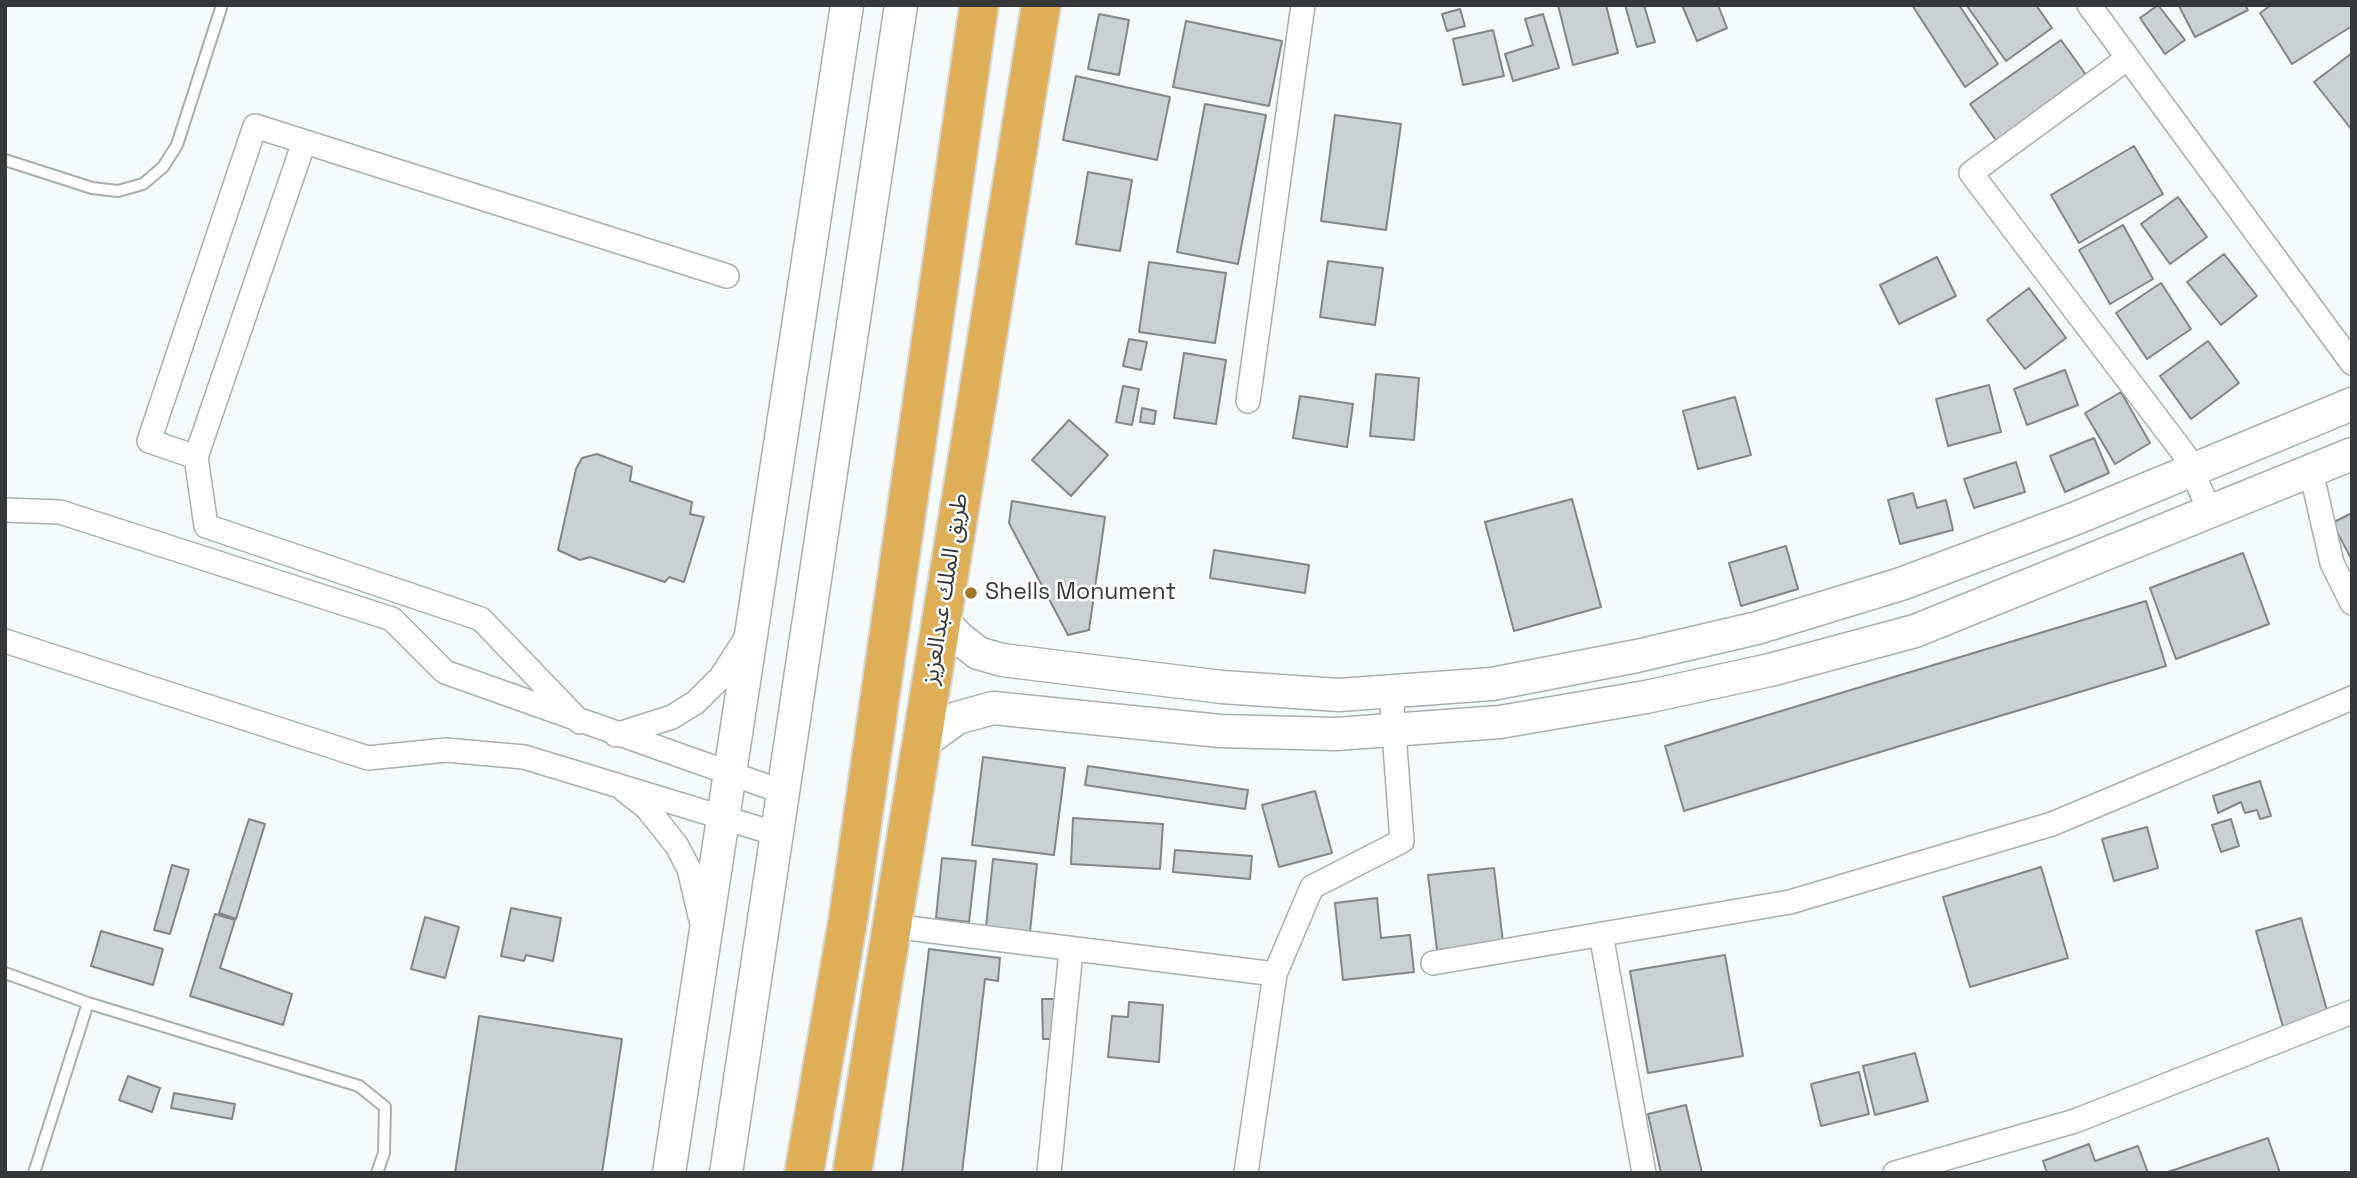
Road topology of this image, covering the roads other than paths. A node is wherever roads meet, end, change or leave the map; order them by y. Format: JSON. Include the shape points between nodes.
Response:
{"nodes":[{"id":1,"x":222,"y":5,"type":"edge"},
{"id":2,"x":847,"y":5,"type":"edge"},
{"id":3,"x":901,"y":5,"type":"edge"},
{"id":4,"x":979,"y":5,"type":"edge"},
{"id":5,"x":1041,"y":5,"type":"edge"},
{"id":6,"x":1303,"y":5,"type":"edge"},
{"id":7,"x":2090,"y":5,"type":"edge"},
{"id":8,"x":2128,"y":58,"type":"junction"},
{"id":9,"x":304,"y":142,"type":"junction"},
{"id":10,"x":5,"y":160,"type":"edge"},
{"id":11,"x":727,"y":276,"type":"dead end"},
{"id":12,"x":2352,"y":363,"type":"edge"},
{"id":13,"x":1248,"y":401,"type":"dead end"},
{"id":14,"x":2352,"y":404,"type":"edge"},
{"id":15,"x":2352,"y":454,"type":"edge"},
{"id":16,"x":196,"y":457,"type":"junction"},
{"id":17,"x":2194,"y":470,"type":"junction"},
{"id":18,"x":2311,"y":471,"type":"junction"},
{"id":19,"x":5,"y":510,"type":"edge"},
{"id":20,"x":2210,"y":512,"type":"junction"},
{"id":21,"x":2352,"y":603,"type":"edge"},
{"id":22,"x":941,"y":619,"type":"junction"},
{"id":23,"x":754,"y":624,"type":"junction"},
{"id":24,"x":5,"y":640,"type":"edge"},
{"id":25,"x":1391,"y":692,"type":"junction"},
{"id":26,"x":2352,"y":698,"type":"edge"},
{"id":27,"x":580,"y":722,"type":"junction"},
{"id":28,"x":1393,"y":731,"type":"junction"},
{"id":29,"x":617,"y":735,"type":"junction"},
{"id":30,"x":921,"y":744,"type":"junction"},
{"id":31,"x":730,"y":775,"type":"junction"},
{"id":32,"x":615,"y":783,"type":"junction"},
{"id":33,"x":783,"y":792,"type":"junction"},
{"id":34,"x":723,"y":817,"type":"junction"},
{"id":35,"x":777,"y":834,"type":"junction"},
{"id":36,"x":892,"y":926,"type":"junction"},
{"id":37,"x":1601,"y":934,"type":"junction"},
{"id":38,"x":704,"y":942,"type":"junction"},
{"id":39,"x":1071,"y":951,"type":"junction"},
{"id":40,"x":1433,"y":963,"type":"dead end"},
{"id":41,"x":5,"y":974,"type":"edge"},
{"id":42,"x":1275,"y":974,"type":"junction"},
{"id":43,"x":88,"y":1003,"type":"junction"},
{"id":44,"x":2352,"y":1012,"type":"edge"},
{"id":45,"x":34,"y":1173,"type":"edge"},
{"id":46,"x":377,"y":1173,"type":"edge"},
{"id":47,"x":669,"y":1173,"type":"edge"},
{"id":48,"x":726,"y":1173,"type":"edge"},
{"id":49,"x":804,"y":1173,"type":"edge"},
{"id":50,"x":852,"y":1173,"type":"edge"},
{"id":51,"x":1049,"y":1173,"type":"edge"},
{"id":52,"x":1246,"y":1173,"type":"edge"},
{"id":53,"x":1644,"y":1173,"type":"edge"},
{"id":54,"x":1895,"y":1173,"type":"edge"}],
"edges":[{"from":1,"to":10,"type":"lane","via":[[177,145],[163,167],[143,184],[118,191],[92,188]]},
{"from":2,"to":23,"type":"main road"},
{"from":3,"to":33,"type":"main road"},
{"from":4,"to":49,"type":"highway","via":[[848,920]]},
{"from":5,"to":22,"type":"highway","name":"طريق الملك عبدالعزيز"},
{"from":6,"to":13,"type":"street"},
{"from":7,"to":8,"type":"street"},
{"from":8,"to":12,"type":"street"},
{"from":8,"to":17,"type":"street","via":[[1972,173]]},
{"from":9,"to":11,"type":"street"},
{"from":9,"to":16,"type":"street"},
{"from":9,"to":16,"type":"street","via":[[255,126],[149,441]]},
{"from":14,"to":17,"type":"main road"},
{"from":15,"to":18,"type":"main road"},
{"from":16,"to":27,"type":"street","via":[[206,526],[481,619]]},
{"from":17,"to":20,"type":"street"},
{"from":17,"to":25,"type":"main road","via":[[1901,584],[1757,628],[1492,684]]},
{"from":18,"to":20,"type":"main road"},
{"from":18,"to":21,"type":"street","via":[[2332,564]]},
{"from":19,"to":27,"type":"street","via":[[60,512],[392,619],[444,672]]},
{"from":20,"to":28,"type":"main road","via":[[1915,631],[1875,642],[1633,699],[1500,722]]},
{"from":22,"to":25,"type":"main road","via":[[978,653],[1002,660],[1222,687],[1339,695]]},
{"from":22,"to":30,"type":"highway","name":"طريق الملك عبدالعزيز"},
{"from":23,"to":29,"type":"street","via":[[727,669],[696,702],[672,717]]},
{"from":23,"to":31,"type":"main road"},
{"from":24,"to":32,"type":"street","via":[[368,758],[446,750],[524,757]]},
{"from":25,"to":28,"type":"street"},
{"from":26,"to":37,"type":"street","via":[[2052,824],[1790,902]]},
{"from":27,"to":29,"type":"street"},
{"from":28,"to":30,"type":"main road","via":[[1220,731],[993,708],[957,718]]},
{"from":28,"to":42,"type":"street","via":[[1402,841],[1312,887]]},
{"from":29,"to":31,"type":"street"},
{"from":30,"to":36,"type":"highway","name":"طريق الملك عبدالعزيز"},
{"from":31,"to":33,"type":"street"},
{"from":31,"to":34,"type":"main road"},
{"from":32,"to":34,"type":"street"},
{"from":32,"to":38,"type":"street","via":[[647,808],[677,846],[697,894]]},
{"from":33,"to":35,"type":"main road"},
{"from":34,"to":35,"type":"street"},
{"from":34,"to":38,"type":"main road"},
{"from":35,"to":48,"type":"main road"},
{"from":36,"to":39,"type":"street"},
{"from":36,"to":50,"type":"highway","name":"طريق الملك عبدالعزيز"},
{"from":37,"to":40,"type":"street"},
{"from":37,"to":53,"type":"street"},
{"from":38,"to":47,"type":"main road"},
{"from":39,"to":42,"type":"street"},
{"from":39,"to":51,"type":"street"},
{"from":41,"to":43,"type":"lane"},
{"from":42,"to":52,"type":"street"},
{"from":43,"to":45,"type":"lane"},
{"from":43,"to":46,"type":"lane","via":[[359,1086],[385,1107],[384,1153]]},
{"from":44,"to":54,"type":"street","via":[[2075,1121]]}]}
